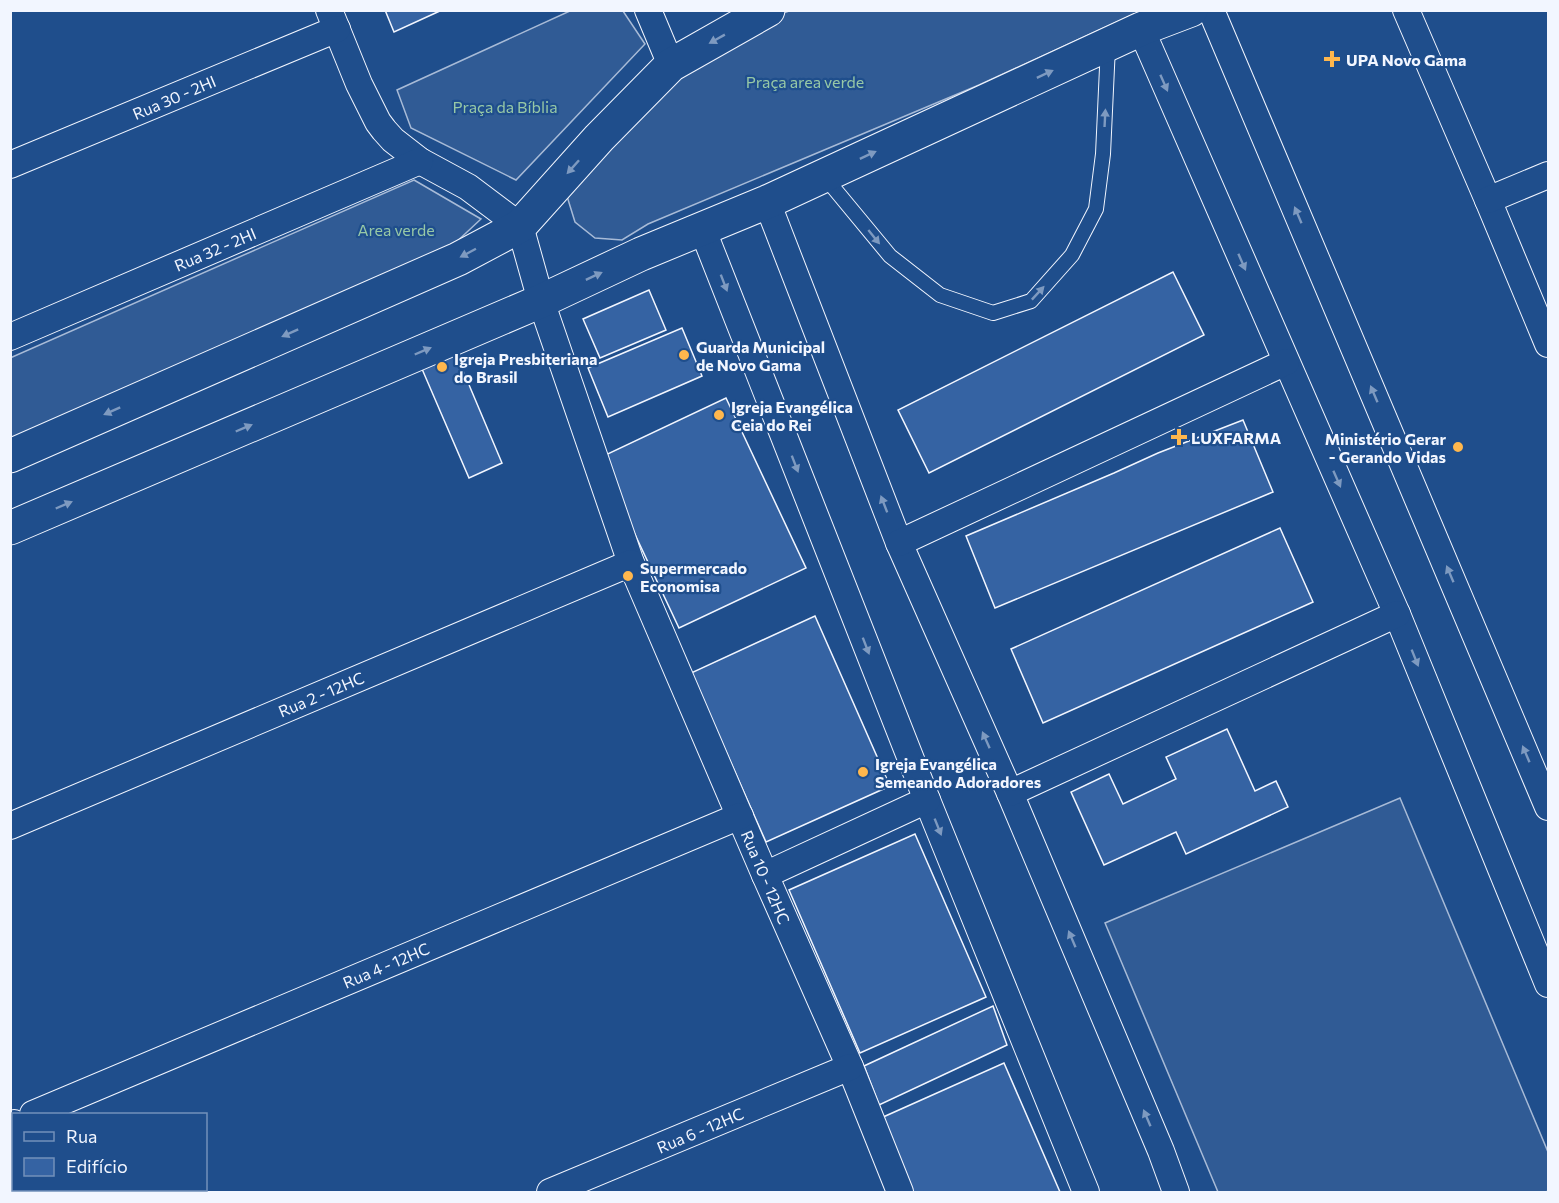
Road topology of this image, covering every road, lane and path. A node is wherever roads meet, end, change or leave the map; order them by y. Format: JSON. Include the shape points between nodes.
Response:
{"nodes":[{"id":1,"x":648,"y":10,"type":"edge"},
{"id":2,"x":768,"y":10,"type":"edge"},
{"id":3,"x":1191,"y":10,"type":"edge"},
{"id":4,"x":1211,"y":10,"type":"edge"},
{"id":5,"x":1406,"y":10,"type":"edge"},
{"id":6,"x":333,"y":20,"type":"edge"},
{"id":7,"x":1141,"y":29,"type":"junction"},
{"id":8,"x":1108,"y":45,"type":"junction"},
{"id":9,"x":671,"y":65,"type":"junction"},
{"id":10,"x":420,"y":161,"type":"junction"},
{"id":11,"x":10,"y":165,"type":"edge"},
{"id":12,"x":823,"y":175,"type":"junction"},
{"id":13,"x":1548,"y":175,"type":"edge"},
{"id":14,"x":1488,"y":200,"type":"junction"},
{"id":15,"x":767,"y":202,"type":"junction"},
{"id":16,"x":520,"y":226,"type":"junction"},
{"id":17,"x":702,"y":228,"type":"junction"},
{"id":18,"x":541,"y":301,"type":"junction"},
{"id":19,"x":10,"y":338,"type":"edge"},
{"id":20,"x":1548,"y":344,"type":"edge"},
{"id":21,"x":1286,"y":362,"type":"junction"},
{"id":22,"x":10,"y":456,"type":"edge"},
{"id":23,"x":10,"y":528,"type":"edge"},
{"id":24,"x":899,"y":543,"type":"junction"},
{"id":25,"x":632,"y":563,"type":"junction"},
{"id":26,"x":1397,"y":614,"type":"junction"},
{"id":27,"x":1010,"y":793,"type":"junction"},
{"id":28,"x":927,"y":800,"type":"junction"},
{"id":29,"x":1548,"y":807,"type":"edge"},
{"id":30,"x":740,"y":816,"type":"junction"},
{"id":31,"x":10,"y":826,"type":"edge"},
{"id":32,"x":765,"y":875,"type":"junction"},
{"id":33,"x":1543,"y":957,"type":"edge"},
{"id":34,"x":1548,"y":984,"type":"edge"},
{"id":35,"x":850,"y":1067,"type":"junction"},
{"id":36,"x":35,"y":1113,"type":"edge"},
{"id":37,"x":1161,"y":1151,"type":"junction"},
{"id":38,"x":550,"y":1192,"type":"edge"},
{"id":39,"x":900,"y":1192,"type":"edge"},
{"id":40,"x":1086,"y":1192,"type":"edge"},
{"id":41,"x":1153,"y":1192,"type":"edge"},
{"id":42,"x":1176,"y":1192,"type":"edge"}],
"edges":[{"from":1,"to":9,"type":"street"},
{"from":2,"to":9,"type":"street","one_way":true},
{"from":3,"to":7,"type":"street"},
{"from":29,"to":4,"type":"street","one_way":true},
{"from":5,"to":14,"type":"street"},
{"from":6,"to":10,"type":"street","via":[[378,122]]},
{"from":6,"to":11,"type":"street","name":"Rua 30 - 2HI"},
{"from":7,"to":8,"type":"street"},
{"from":7,"to":21,"type":"street","one_way":true},
{"from":12,"to":8,"type":"street","one_way":true},
{"from":12,"to":8,"type":"lane","one_way":true,"via":[[890,256],[940,295],[993,313],[1031,301],[1072,255],[1096,209]]},
{"from":9,"to":16,"type":"street","one_way":true},
{"from":10,"to":16,"type":"street","via":[[468,187]]},
{"from":10,"to":19,"type":"street","name":"Rua 32 - 2HI"},
{"from":12,"to":15,"type":"street"},
{"from":13,"to":14,"type":"street"},
{"from":14,"to":20,"type":"street"},
{"from":15,"to":17,"type":"street"},
{"from":24,"to":15,"type":"street","one_way":true},
{"from":16,"to":18,"type":"street","name":"Rua 10 - 12HC"},
{"from":16,"to":22,"type":"street","one_way":true,"via":[[458,259]]},
{"from":18,"to":17,"type":"street","one_way":true},
{"from":17,"to":28,"type":"street","one_way":true},
{"from":23,"to":18,"type":"street","one_way":true},
{"from":18,"to":25,"type":"street","name":"Rua 10 - 12HC"},
{"from":21,"to":24,"type":"street"},
{"from":21,"to":26,"type":"street","one_way":true},
{"from":27,"to":24,"type":"street","one_way":true},
{"from":25,"to":30,"type":"street","name":"Rua 10 - 12HC"},
{"from":25,"to":31,"type":"street","name":"Rua 2 - 12HC"},
{"from":26,"to":27,"type":"street"},
{"from":26,"to":33,"type":"street","one_way":true},
{"from":37,"to":27,"type":"street","one_way":true},
{"from":28,"to":32,"type":"street"},
{"from":28,"to":40,"type":"street","one_way":true},
{"from":30,"to":32,"type":"street","name":"Rua 10 - 12HC"},
{"from":30,"to":36,"type":"street","name":"Rua 4 - 12HC"},
{"from":32,"to":35,"type":"street","name":"Rua 10 - 12HC"},
{"from":33,"to":34,"type":"street"},
{"from":35,"to":38,"type":"street","name":"Rua 6 - 12HC"},
{"from":35,"to":39,"type":"street","name":"Rua 10 - 12HC"},
{"from":37,"to":41,"type":"street","via":[[1161,1179]]},
{"from":37,"to":42,"type":"street"}]}
